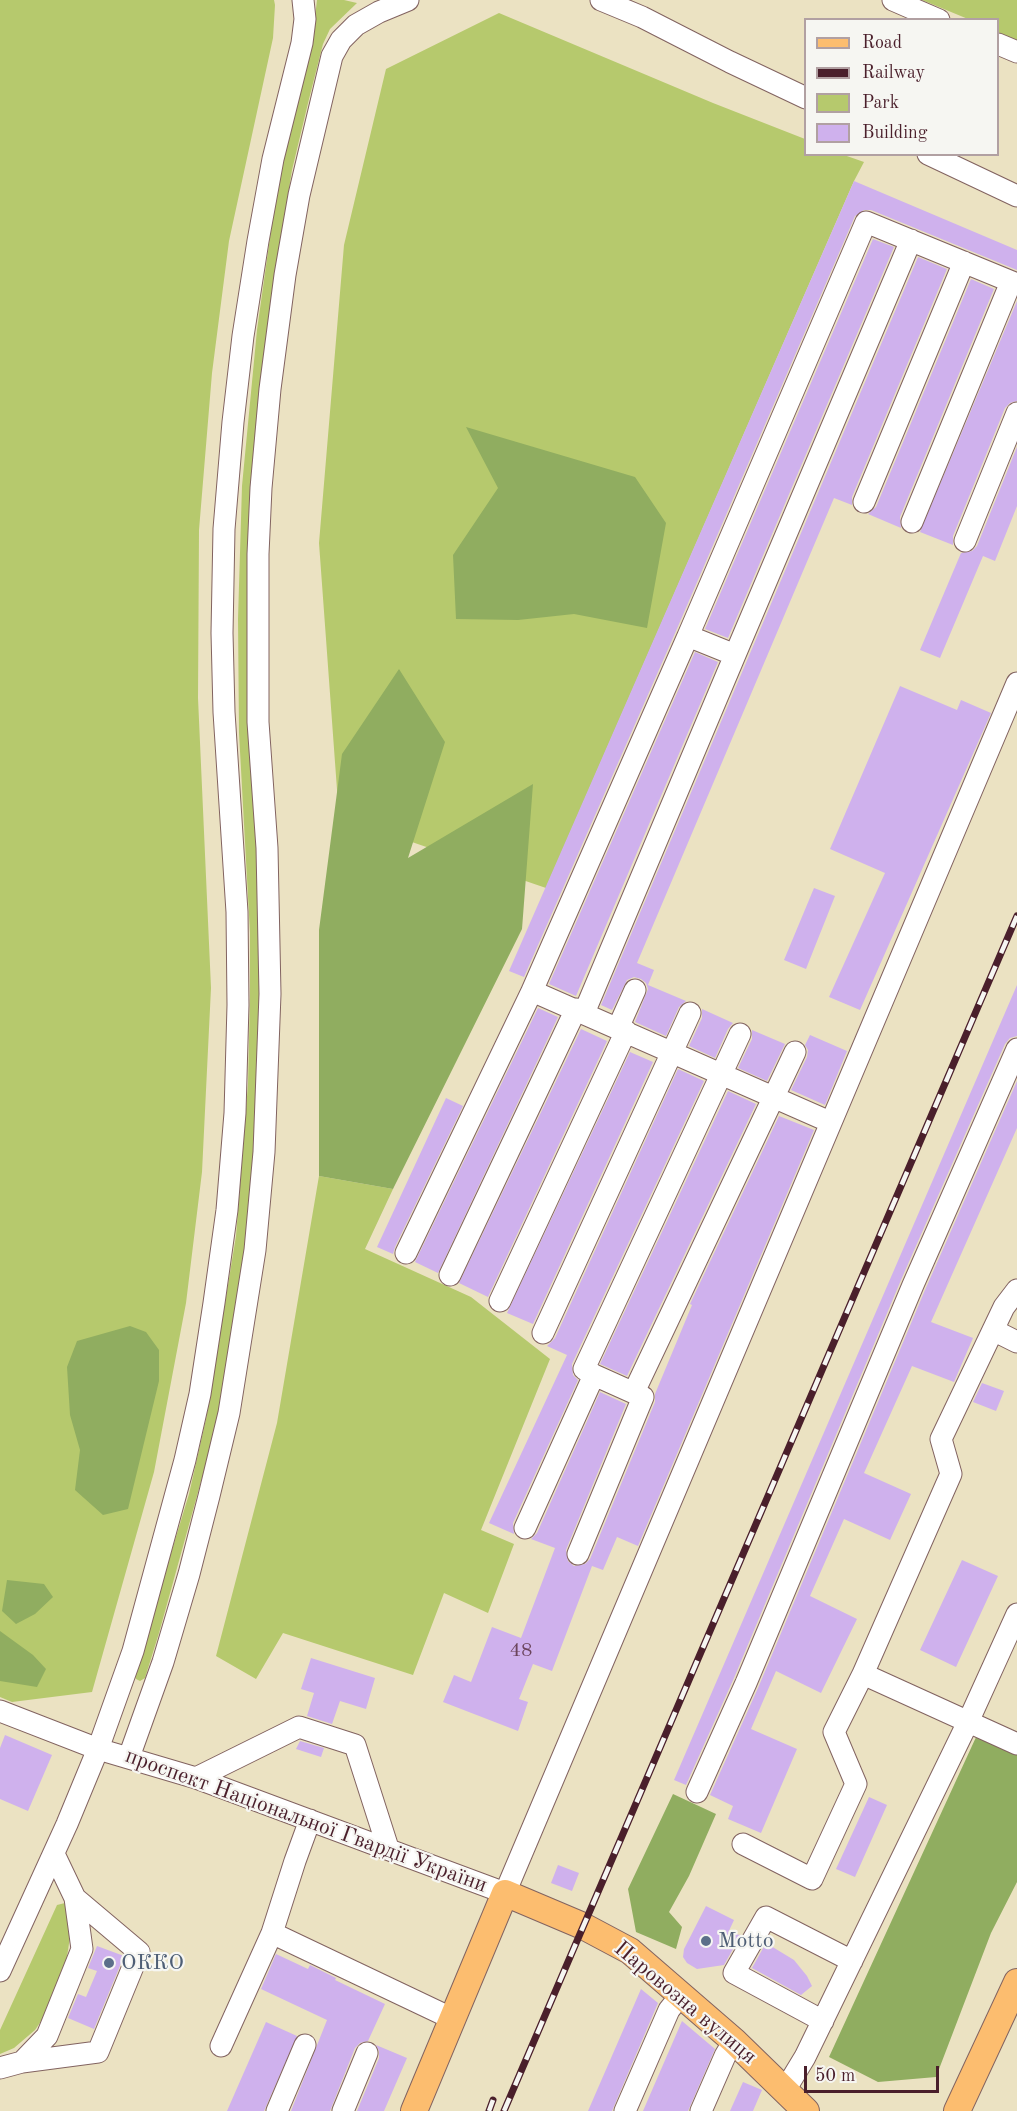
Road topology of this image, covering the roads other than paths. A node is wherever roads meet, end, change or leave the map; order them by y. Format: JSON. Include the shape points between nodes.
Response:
{"nodes":[{"id":1,"x":303,"y":0,"type":"edge"},
{"id":2,"x":368,"y":0,"type":"edge"},
{"id":3,"x":389,"y":0,"type":"edge"},
{"id":4,"x":408,"y":0,"type":"edge"},
{"id":5,"x":601,"y":0,"type":"edge"},
{"id":6,"x":625,"y":0,"type":"edge"},
{"id":7,"x":893,"y":0,"type":"edge"},
{"id":8,"x":642,"y":16,"type":"junction"},
{"id":9,"x":934,"y":18,"type":"edge"},
{"id":10,"x":999,"y":44,"type":"edge"},
{"id":11,"x":1017,"y":52,"type":"edge"},
{"id":12,"x":804,"y":97,"type":"edge"},
{"id":13,"x":931,"y":156,"type":"edge"},
{"id":14,"x":1017,"y":196,"type":"edge"},
{"id":15,"x":911,"y":240,"type":"junction"},
{"id":16,"x":964,"y":262,"type":"junction"},
{"id":17,"x":1014,"y":283,"type":"edge"},
{"id":18,"x":1017,"y":413,"type":"edge"},
{"id":19,"x":864,"y":502,"type":"dead end"},
{"id":20,"x":912,"y":522,"type":"dead end"},
{"id":21,"x":965,"y":541,"type":"dead end"},
{"id":22,"x":688,"y":636,"type":"junction"},
{"id":23,"x":735,"y":655,"type":"junction"},
{"id":24,"x":1017,"y":683,"type":"edge"},
{"id":25,"x":636,"y":990,"type":"dead end"},
{"id":26,"x":532,"y":991,"type":"junction"},
{"id":27,"x":580,"y":1011,"type":"junction"},
{"id":28,"x":690,"y":1013,"type":"dead end"},
{"id":29,"x":622,"y":1030,"type":"junction"},
{"id":30,"x":740,"y":1034,"type":"dead end"},
{"id":31,"x":1017,"y":1049,"type":"edge"},
{"id":32,"x":673,"y":1052,"type":"junction"},
{"id":33,"x":795,"y":1052,"type":"dead end"},
{"id":34,"x":722,"y":1074,"type":"junction"},
{"id":35,"x":774,"y":1097,"type":"junction"},
{"id":36,"x":830,"y":1122,"type":"junction"},
{"id":37,"x":406,"y":1253,"type":"dead end"},
{"id":38,"x":450,"y":1275,"type":"dead end"},
{"id":39,"x":1017,"y":1290,"type":"edge"},
{"id":40,"x":500,"y":1301,"type":"dead end"},
{"id":41,"x":993,"y":1330,"type":"junction"},
{"id":42,"x":543,"y":1333,"type":"dead end"},
{"id":43,"x":1017,"y":1342,"type":"edge"},
{"id":44,"x":594,"y":1375,"type":"junction"},
{"id":45,"x":634,"y":1392,"type":"junction"},
{"id":46,"x":525,"y":1528,"type":"dead end"},
{"id":47,"x":578,"y":1554,"type":"dead end"},
{"id":48,"x":1017,"y":1614,"type":"edge"},
{"id":49,"x":863,"y":1674,"type":"junction"},
{"id":50,"x":0,"y":1711,"type":"edge"},
{"id":51,"x":968,"y":1722,"type":"junction"},
{"id":52,"x":1017,"y":1744,"type":"edge"},
{"id":53,"x":98,"y":1749,"type":"junction"},
{"id":54,"x":129,"y":1757,"type":"junction"},
{"id":55,"x":196,"y":1778,"type":"junction"},
{"id":56,"x":697,"y":1792,"type":"dead end"},
{"id":57,"x":310,"y":1820,"type":"junction"},
{"id":58,"x":743,"y":1844,"type":"dead end"},
{"id":59,"x":388,"y":1848,"type":"junction"},
{"id":60,"x":54,"y":1854,"type":"junction"},
{"id":61,"x":506,"y":1893,"type":"junction"},
{"id":62,"x":75,"y":1898,"type":"junction"},
{"id":63,"x":272,"y":1934,"type":"junction"},
{"id":64,"x":852,"y":1961,"type":"junction"},
{"id":65,"x":0,"y":1971,"type":"edge"},
{"id":66,"x":1017,"y":1982,"type":"edge"},
{"id":67,"x":681,"y":1995,"type":"junction"},
{"id":68,"x":453,"y":2019,"type":"junction"},
{"id":69,"x":823,"y":2021,"type":"junction"},
{"id":70,"x":734,"y":2041,"type":"junction"},
{"id":71,"x":305,"y":2044,"type":"dead end"},
{"id":72,"x":221,"y":2046,"type":"dead end"},
{"id":73,"x":367,"y":2053,"type":"dead end"},
{"id":74,"x":22,"y":2062,"type":"junction"},
{"id":75,"x":0,"y":2068,"type":"edge"},
{"id":76,"x":785,"y":2090,"type":"junction"},
{"id":77,"x":277,"y":2111,"type":"edge"},
{"id":78,"x":343,"y":2111,"type":"edge"},
{"id":79,"x":414,"y":2111,"type":"edge"},
{"id":80,"x":625,"y":2111,"type":"edge"},
{"id":81,"x":701,"y":2111,"type":"edge"},
{"id":82,"x":806,"y":2111,"type":"edge"},
{"id":83,"x":957,"y":2111,"type":"edge"}],
"edges":[{"from":1,"to":53,"type":"street","via":[[302,43],[273,159],[243,336],[224,529],[223,678],[238,993],[235,1113],[227,1210],[200,1394],[185,1460],[133,1651]]},
{"from":2,"to":3,"type":"street"},
{"from":4,"to":54,"type":"street","via":[[356,25],[332,56],[299,195],[285,275],[270,389],[258,554],[258,722],[269,891],[270,994],[264,1152],[255,1250],[229,1413],[209,1496],[163,1662]]},
{"from":5,"to":8,"type":"street"},
{"from":6,"to":8,"type":"street"},
{"from":7,"to":9,"type":"street"},
{"from":8,"to":12,"type":"street"},
{"from":10,"to":11,"type":"street"},
{"from":13,"to":14,"type":"street"},
{"from":15,"to":16,"type":"street"},
{"from":15,"to":22,"type":"street","via":[[866,222]]},
{"from":15,"to":23,"type":"street"},
{"from":16,"to":17,"type":"street"},
{"from":16,"to":19,"type":"street"},
{"from":17,"to":20,"type":"street"},
{"from":18,"to":21,"type":"street"},
{"from":22,"to":23,"type":"street"},
{"from":22,"to":26,"type":"street"},
{"from":23,"to":27,"type":"street"},
{"from":24,"to":36,"type":"street"},
{"from":25,"to":29,"type":"street"},
{"from":26,"to":27,"type":"street"},
{"from":26,"to":37,"type":"street"},
{"from":27,"to":29,"type":"street"},
{"from":27,"to":38,"type":"street"},
{"from":28,"to":32,"type":"street"},
{"from":29,"to":32,"type":"street"},
{"from":29,"to":40,"type":"street"},
{"from":30,"to":34,"type":"street"},
{"from":31,"to":56,"type":"street"},
{"from":32,"to":34,"type":"street"},
{"from":32,"to":42,"type":"street"},
{"from":33,"to":35,"type":"street"},
{"from":34,"to":35,"type":"street"},
{"from":34,"to":44,"type":"street","via":[[584,1369]]},
{"from":35,"to":36,"type":"street"},
{"from":35,"to":45,"type":"street"},
{"from":36,"to":61,"type":"street"},
{"from":39,"to":41,"type":"street"},
{"from":41,"to":43,"type":"street"},
{"from":41,"to":49,"type":"street","via":[[941,1439],[951,1474]]},
{"from":44,"to":45,"type":"street"},
{"from":44,"to":46,"type":"street"},
{"from":45,"to":47,"type":"street","via":[[643,1397]]},
{"from":48,"to":51,"type":"street"},
{"from":49,"to":51,"type":"street"},
{"from":49,"to":58,"type":"street","via":[[834,1732],[856,1784],[812,1880]]},
{"from":50,"to":53,"type":"street"},
{"from":51,"to":52,"type":"street"},
{"from":51,"to":64,"type":"street"},
{"from":53,"to":54,"type":"street","name":"проспект Національної Гвардії України"},
{"from":53,"to":60,"type":"street","name":"проспект Національної Гвардії України"},
{"from":54,"to":55,"type":"street","name":"проспект Національної Гвардії України"},
{"from":55,"to":57,"type":"street","name":"проспект Національної Гвардії України"},
{"from":55,"to":59,"type":"street","via":[[299,1727],[355,1745]]},
{"from":57,"to":59,"type":"street","name":"проспект Національної Гвардії України"},
{"from":57,"to":63,"type":"street"},
{"from":59,"to":61,"type":"street","name":"проспект Національної Гвардії України"},
{"from":60,"to":62,"type":"street"},
{"from":60,"to":65,"type":"street","name":"проспект Національної Гвардії України"},
{"from":61,"to":67,"type":"main road","name":"Паровозна вулиця","via":[[584,1926],[630,1951]]},
{"from":61,"to":68,"type":"main road"},
{"from":62,"to":74,"type":"street","via":[[82,1949],[47,2036]]},
{"from":62,"to":74,"type":"street","via":[[139,1952],[98,2052]]},
{"from":63,"to":68,"type":"street"},
{"from":63,"to":72,"type":"street"},
{"from":64,"to":69,"type":"street"},
{"from":64,"to":69,"type":"street","via":[[766,1917],[734,1974]]},
{"from":66,"to":83,"type":"main road"},
{"from":67,"to":70,"type":"main road","name":"Паровозна вулиця"},
{"from":67,"to":80,"type":"street","via":[[669,2010]]},
{"from":68,"to":79,"type":"main road"},
{"from":69,"to":76,"type":"street"},
{"from":70,"to":76,"type":"main road","name":"Паровозна вулиця"},
{"from":70,"to":81,"type":"street"},
{"from":71,"to":77,"type":"street"},
{"from":73,"to":78,"type":"street"},
{"from":74,"to":75,"type":"street"},
{"from":76,"to":82,"type":"main road","name":"Паровозна вулиця"}]}
